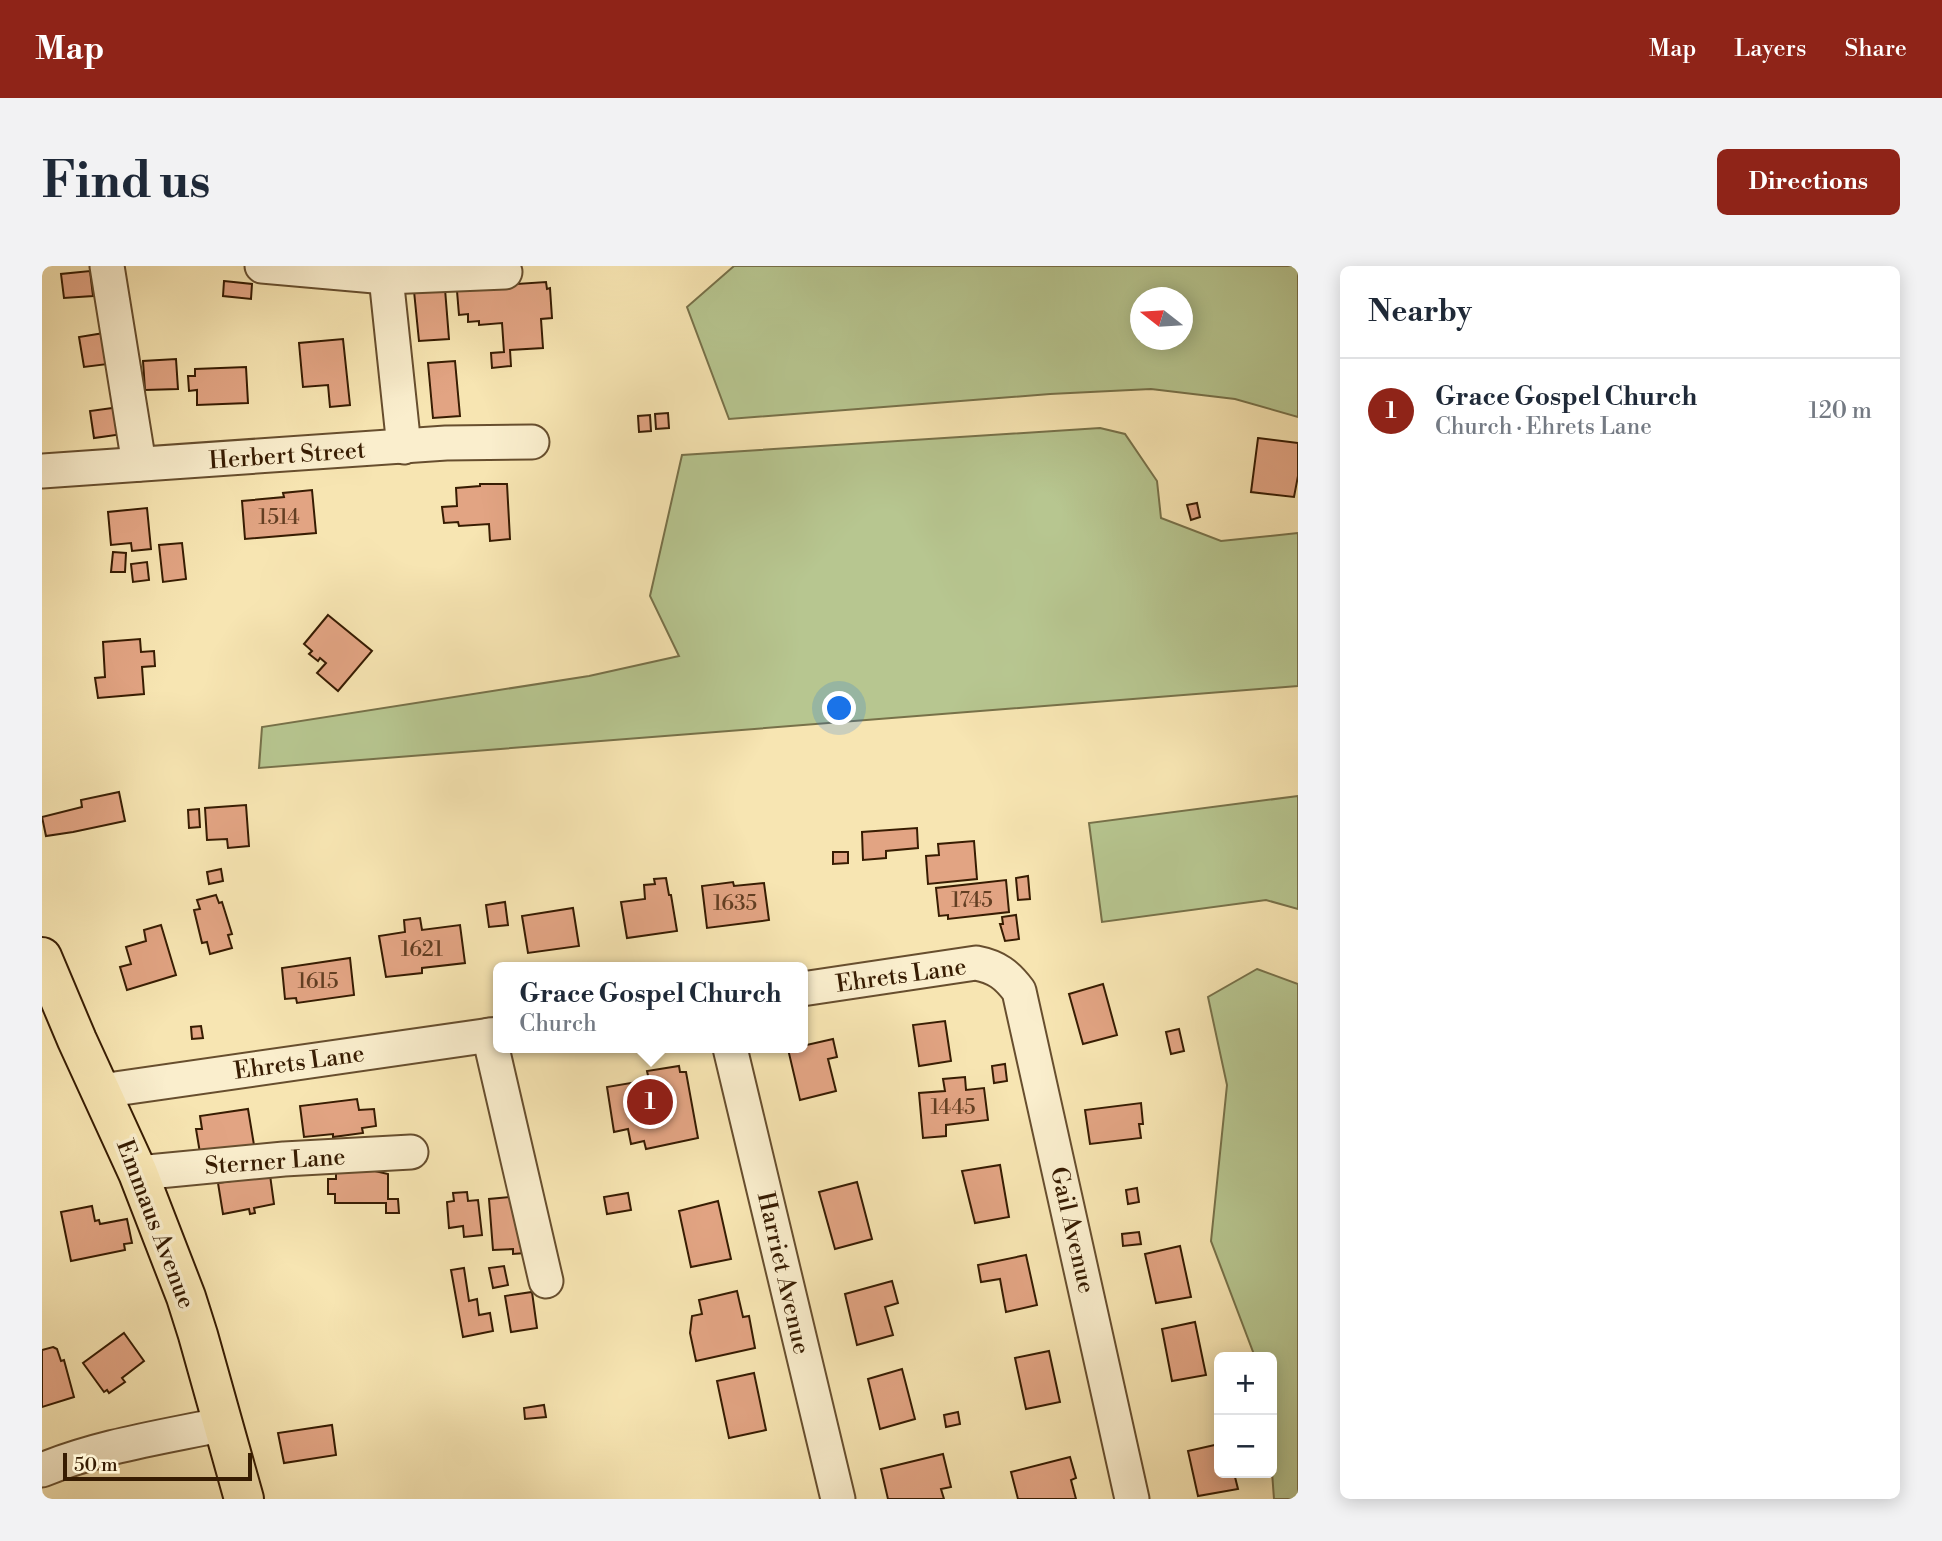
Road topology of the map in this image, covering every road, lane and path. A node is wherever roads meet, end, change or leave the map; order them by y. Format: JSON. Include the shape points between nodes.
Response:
{"nodes":[{"id":1,"x":107,"y":266,"type":"edge"},
{"id":2,"x":262,"y":266,"type":"edge"},
{"id":3,"x":505,"y":272,"type":"dead end"},
{"id":4,"x":386,"y":277,"type":"junction"},
{"id":5,"x":532,"y":442,"type":"dead end"},
{"id":6,"x":404,"y":447,"type":"junction"},
{"id":7,"x":139,"y":464,"type":"junction"},
{"id":8,"x":42,"y":471,"type":"edge"},
{"id":9,"x":42,"y":957,"type":"edge"},
{"id":10,"x":999,"y":970,"type":"joint"},
{"id":11,"x":808,"y":988,"type":"edge"},
{"id":12,"x":493,"y":1034,"type":"edge"},
{"id":13,"x":497,"y":1053,"type":"edge"},
{"id":14,"x":731,"y":1053,"type":"edge"},
{"id":15,"x":101,"y":1091,"type":"junction"},
{"id":16,"x":411,"y":1152,"type":"dead end"},
{"id":17,"x":138,"y":1173,"type":"junction"},
{"id":18,"x":546,"y":1281,"type":"dead end"},
{"id":19,"x":224,"y":1424,"type":"junction"},
{"id":20,"x":42,"y":1470,"type":"edge"},
{"id":21,"x":244,"y":1499,"type":"edge"},
{"id":22,"x":838,"y":1499,"type":"edge"},
{"id":23,"x":1132,"y":1499,"type":"edge"}],
"edges":[{"from":1,"to":7,"type":"street"},
{"from":2,"to":4,"type":"street"},
{"from":3,"to":4,"type":"street"},
{"from":4,"to":6,"type":"street"},
{"from":5,"to":6,"type":"street","name":"Herbert Street"},
{"from":6,"to":7,"type":"street","name":"Herbert Street"},
{"from":7,"to":8,"type":"street","name":"Herbert Street"},
{"from":9,"to":15,"type":"main road","name":"Emmaus Avenue"},
{"from":10,"to":11,"type":"street","name":"Ehrets Lane","via":[[976,963]]},
{"from":10,"to":23,"type":"street","name":"Gail Avenue","via":[[1020,992]]},
{"from":12,"to":15,"type":"street","name":"Ehrets Lane"},
{"from":13,"to":18,"type":"street"},
{"from":14,"to":22,"type":"street","name":"Harriet Avenue"},
{"from":15,"to":17,"type":"main road","name":"Emmaus Avenue"},
{"from":16,"to":17,"type":"street","name":"Sterner Lane"},
{"from":17,"to":19,"type":"main road","name":"Emmaus Avenue","via":[[186,1297]]},
{"from":19,"to":20,"type":"street","via":[[110,1448]]},
{"from":19,"to":21,"type":"main road","name":"Emmaus Avenue"}]}
